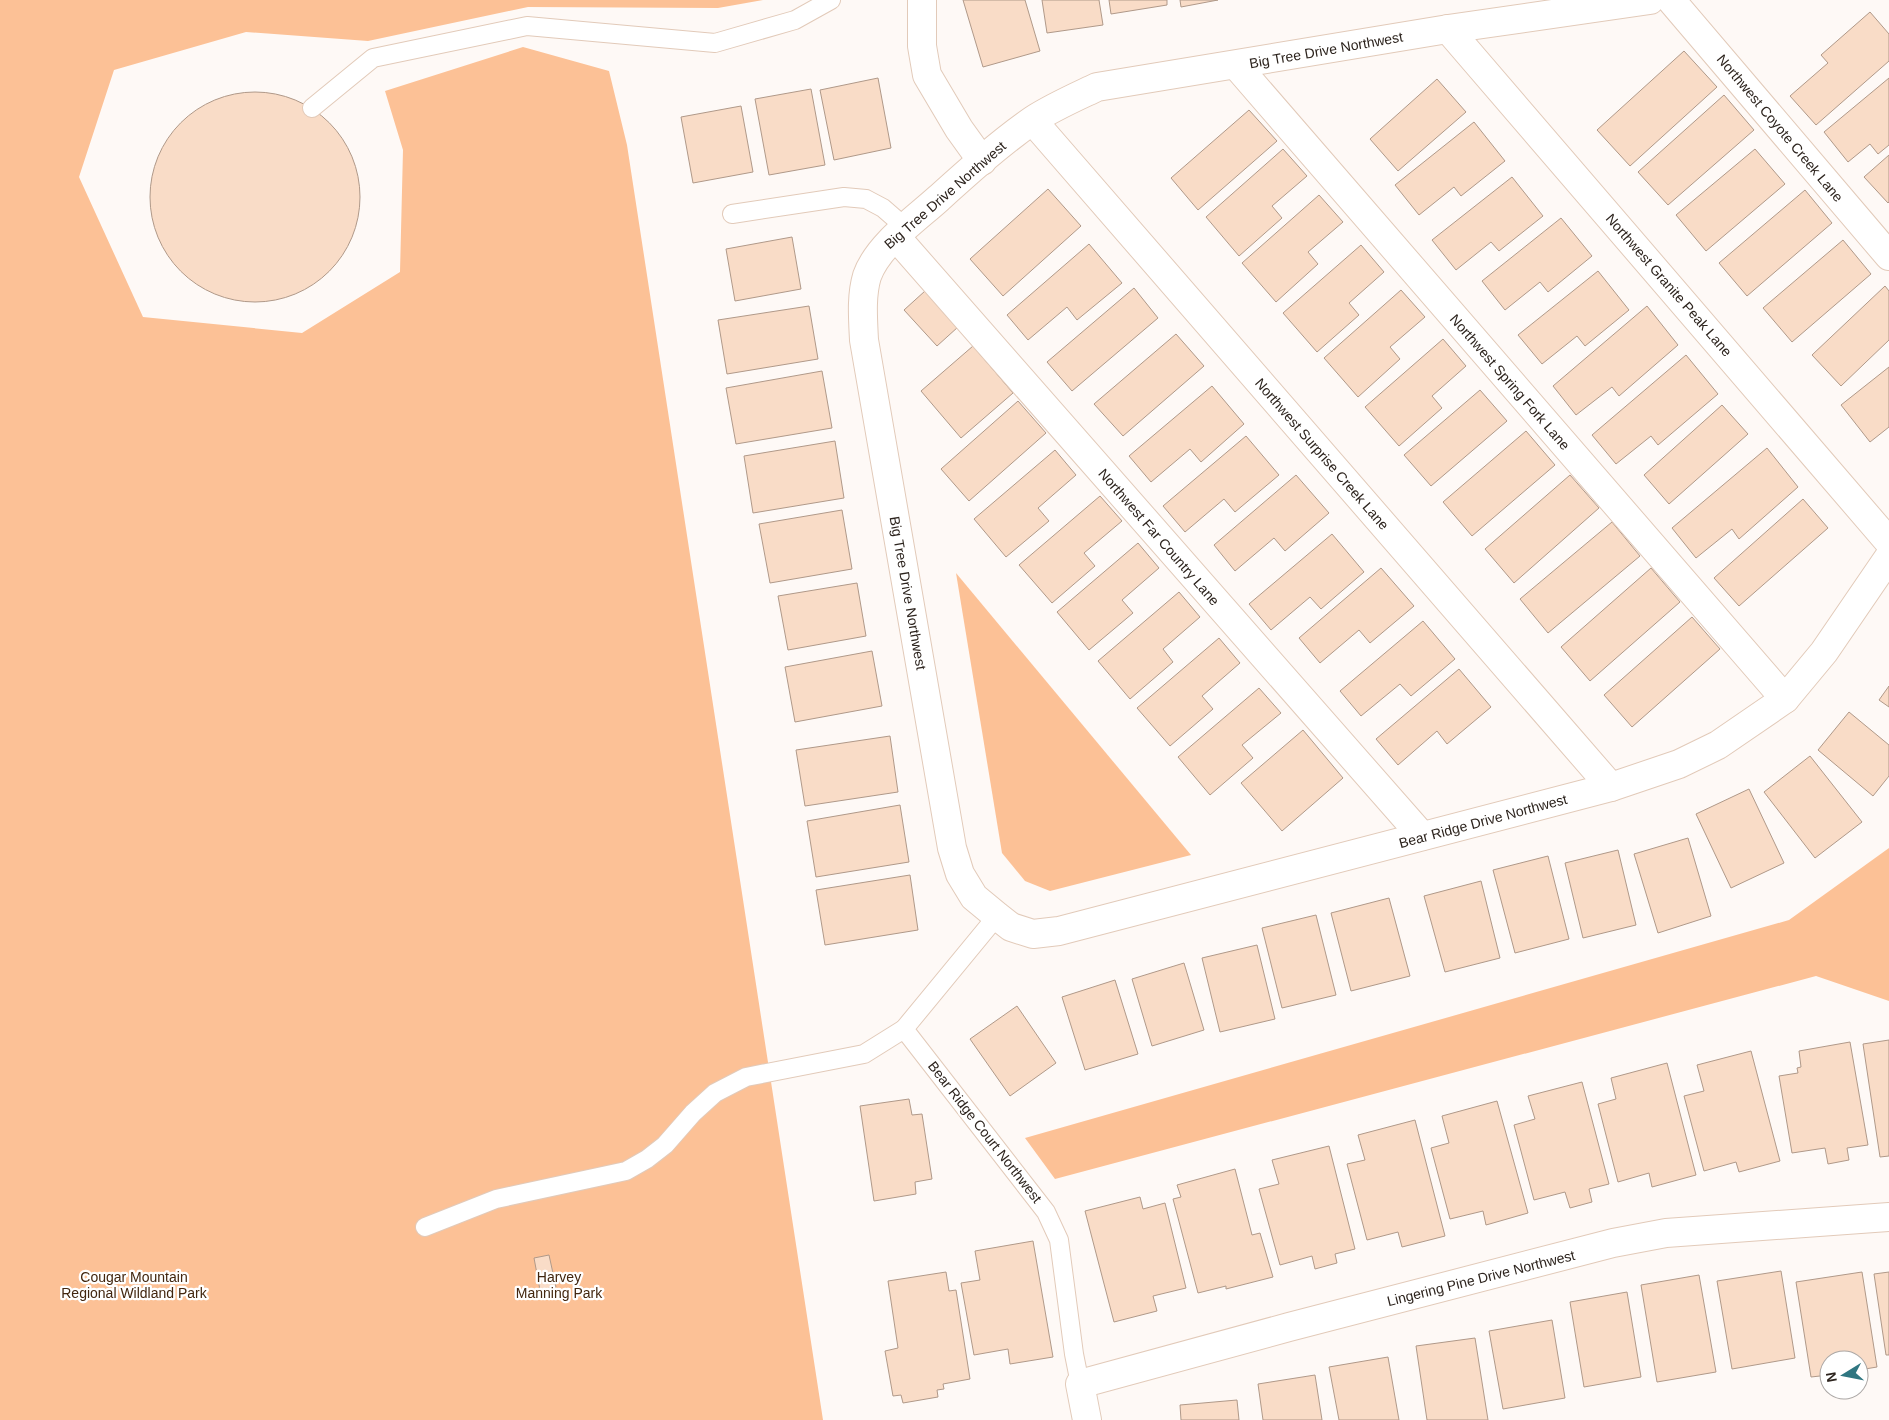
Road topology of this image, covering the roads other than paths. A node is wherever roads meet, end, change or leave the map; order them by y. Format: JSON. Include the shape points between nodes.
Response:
{"nodes":[{"id":1,"x":831,"y":0,"type":"edge"},
{"id":2,"x":922,"y":0,"type":"edge"},
{"id":3,"x":1650,"y":0,"type":"edge"},
{"id":4,"x":1671,"y":0,"type":"edge"},
{"id":5,"x":1448,"y":29,"type":"junction"},
{"id":6,"x":1236,"y":65,"type":"junction"},
{"id":7,"x":312,"y":108,"type":"dead end"},
{"id":8,"x":1033,"y":121,"type":"junction"},
{"id":9,"x":982,"y":161,"type":"junction"},
{"id":10,"x":732,"y":214,"type":"dead end"},
{"id":11,"x":901,"y":232,"type":"junction"},
{"id":12,"x":1889,"y":256,"type":"edge"},
{"id":13,"x":1889,"y":542,"type":"edge"},
{"id":14,"x":1889,"y":557,"type":"edge"},
{"id":15,"x":1784,"y":699,"type":"junction"},
{"id":16,"x":1611,"y":787,"type":"junction"},
{"id":17,"x":1422,"y":836,"type":"junction"},
{"id":18,"x":996,"y":916,"type":"junction"},
{"id":19,"x":904,"y":1029,"type":"junction"},
{"id":20,"x":1889,"y":1217,"type":"edge"},
{"id":21,"x":425,"y":1226,"type":"dead end"},
{"id":22,"x":1080,"y":1384,"type":"junction"},
{"id":23,"x":1086,"y":1420,"type":"edge"}],
"edges":[{"from":1,"to":7,"type":"lane","via":[[795,20],[715,42],[527,26],[373,58]]},
{"from":2,"to":9,"type":"street","via":[[922,46],[927,75]]},
{"from":3,"to":5,"type":"street","name":"Big Tree Drive Northwest"},
{"from":4,"to":12,"type":"street","name":"Northwest Coyote Creek Lane"},
{"from":5,"to":6,"type":"street","name":"Big Tree Drive Northwest"},
{"from":5,"to":13,"type":"street","name":"Northwest Granite Peak Lane"},
{"from":6,"to":8,"type":"street","name":"Big Tree Drive Northwest","via":[[1098,87]]},
{"from":6,"to":15,"type":"street","name":"Northwest Spring Fork Lane"},
{"from":8,"to":9,"type":"street","name":"Big Tree Drive Northwest"},
{"from":8,"to":16,"type":"street","name":"Northwest Surprise Creek Lane"},
{"from":9,"to":11,"type":"street","name":"Big Tree Drive Northwest"},
{"from":10,"to":11,"type":"lane","via":[[844,197],[866,200],[883,208]]},
{"from":11,"to":17,"type":"street","name":"Northwest Far Country Lane"},
{"from":11,"to":18,"type":"street","name":"Big Tree Drive Northwest","via":[[879,254],[867,276],[863,306],[864,340],[952,848],[960,874],[974,897]]},
{"from":14,"to":15,"type":"street","name":"Bear Ridge Drive Northwest","via":[[1824,652]]},
{"from":15,"to":16,"type":"street","name":"Bear Ridge Drive Northwest","via":[[1718,745],[1679,764]]},
{"from":16,"to":17,"type":"street","name":"Bear Ridge Drive Northwest"},
{"from":17,"to":18,"type":"street","name":"Bear Ridge Drive Northwest","via":[[1059,931],[1032,934],[1011,927]]},
{"from":18,"to":19,"type":"lane"},
{"from":19,"to":21,"type":"lane","via":[[864,1054],[746,1077],[715,1093],[665,1145],[626,1171],[496,1199]]},
{"from":19,"to":22,"type":"lane","name":"Bear Ridge Court Northwest","via":[[1046,1212],[1059,1240]]},
{"from":20,"to":22,"type":"street","name":"Lingering Pine Drive Northwest","via":[[1666,1233],[1622,1242]]},
{"from":22,"to":23,"type":"street"}]}
